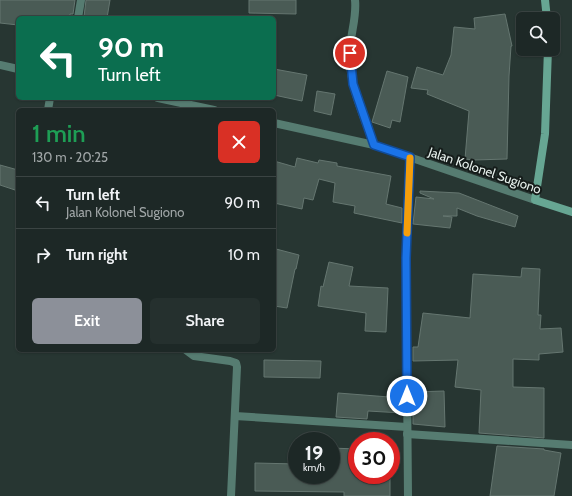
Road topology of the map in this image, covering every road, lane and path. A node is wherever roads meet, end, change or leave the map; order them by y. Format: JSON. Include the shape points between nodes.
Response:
{"nodes":[{"id":1,"x":81,"y":0,"type":"edge"},
{"id":2,"x":355,"y":0,"type":"edge"},
{"id":3,"x":545,"y":0,"type":"edge"},
{"id":4,"x":546,"y":12,"type":"edge"},
{"id":5,"x":78,"y":16,"type":"edge"},
{"id":6,"x":548,"y":56,"type":"edge"},
{"id":7,"x":0,"y":65,"type":"edge"},
{"id":8,"x":16,"y":69,"type":"edge"},
{"id":9,"x":167,"y":100,"type":"edge"},
{"id":10,"x":204,"y":108,"type":"edge"},
{"id":11,"x":276,"y":123,"type":"edge"},
{"id":12,"x":374,"y":145,"type":"junction"},
{"id":13,"x":410,"y":157,"type":"junction"},
{"id":14,"x":535,"y":200,"type":"junction"},
{"id":15,"x":572,"y":212,"type":"edge"},
{"id":16,"x":189,"y":352,"type":"edge"},
{"id":17,"x":235,"y":416,"type":"junction"},
{"id":18,"x":407,"y":431,"type":"junction"},
{"id":19,"x":572,"y":445,"type":"edge"},
{"id":20,"x":231,"y":496,"type":"edge"},
{"id":21,"x":408,"y":496,"type":"edge"}],
"edges":[{"from":1,"to":5,"type":"street"},
{"from":2,"to":12,"type":"street","via":[[356,13],[350,53],[353,84]]},
{"from":3,"to":4,"type":"main road"},
{"from":6,"to":14,"type":"main road","via":[[545,134]]},
{"from":7,"to":8,"type":"street"},
{"from":9,"to":10,"type":"street"},
{"from":11,"to":12,"type":"street","name":"Jalan Kolonel Sugiono"},
{"from":12,"to":13,"type":"street","name":"Jalan Kolonel Sugiono"},
{"from":13,"to":14,"type":"street","name":"Jalan Kolonel Sugiono"},
{"from":13,"to":18,"type":"street","via":[[406,258]]},
{"from":14,"to":15,"type":"main road","name":"Jalan Kolonel Sugiono"},
{"from":16,"to":17,"type":"street","via":[[194,356],[236,363]]},
{"from":17,"to":18,"type":"street"},
{"from":17,"to":20,"type":"street"},
{"from":18,"to":19,"type":"street"},
{"from":18,"to":21,"type":"street"}]}
